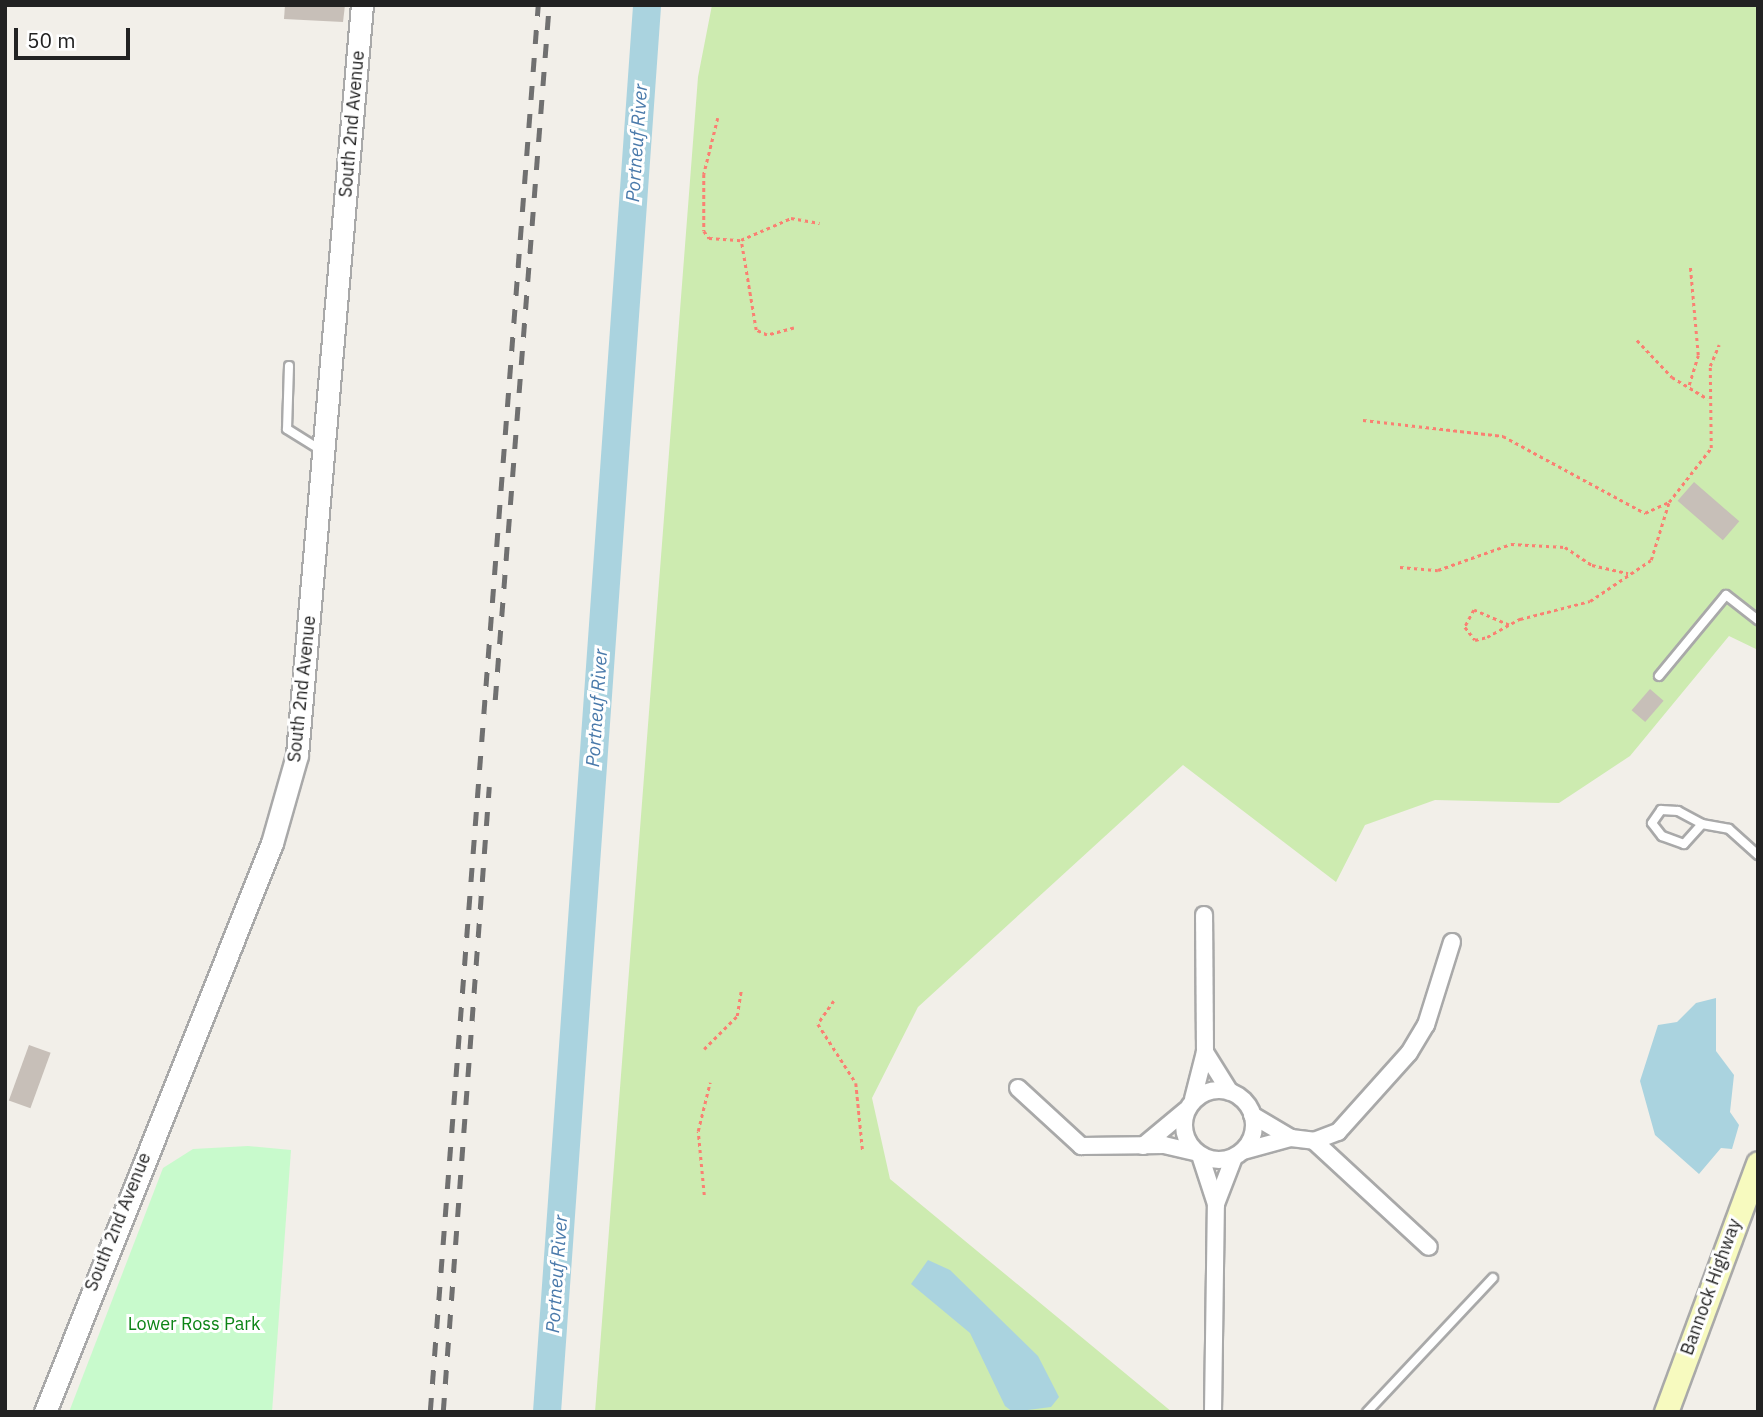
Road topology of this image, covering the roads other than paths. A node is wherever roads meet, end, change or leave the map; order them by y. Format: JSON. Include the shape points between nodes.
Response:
{"nodes":[{"id":1,"x":362,"y":5,"type":"edge"},
{"id":2,"x":289,"y":366,"type":"dead end"},
{"id":3,"x":325,"y":453,"type":"junction"},
{"id":4,"x":1758,"y":620,"type":"edge"},
{"id":5,"x":1659,"y":676,"type":"dead end"},
{"id":6,"x":1702,"y":824,"type":"junction"},
{"id":7,"x":1758,"y":855,"type":"edge"},
{"id":8,"x":1204,"y":915,"type":"dead end"},
{"id":9,"x":1452,"y":942,"type":"dead end"},
{"id":10,"x":1205,"y":1052,"type":"junction"},
{"id":11,"x":1017,"y":1088,"type":"dead end"},
{"id":12,"x":1230,"y":1092,"type":"junction"},
{"id":13,"x":1189,"y":1105,"type":"junction"},
{"id":14,"x":1252,"y":1115,"type":"junction"},
{"id":15,"x":1290,"y":1138,"type":"junction"},
{"id":16,"x":1314,"y":1141,"type":"junction"},
{"id":17,"x":1141,"y":1147,"type":"junction"},
{"id":18,"x":1197,"y":1153,"type":"junction"},
{"id":19,"x":1239,"y":1154,"type":"junction"},
{"id":20,"x":1758,"y":1163,"type":"edge"},
{"id":21,"x":1216,"y":1204,"type":"junction"},
{"id":22,"x":1429,"y":1247,"type":"dead end"},
{"id":23,"x":1493,"y":1278,"type":"dead end"},
{"id":24,"x":44,"y":1412,"type":"edge"},
{"id":25,"x":1213,"y":1412,"type":"edge"},
{"id":26,"x":1367,"y":1412,"type":"edge"},
{"id":27,"x":1666,"y":1412,"type":"edge"}],
"edges":[{"from":1,"to":3,"type":"street","name":"South 2nd Avenue"},
{"from":2,"to":3,"type":"lane","via":[[287,429]]},
{"from":3,"to":24,"type":"street","name":"South 2nd Avenue","via":[[297,755],[272,843]]},
{"from":4,"to":5,"type":"lane","via":[[1726,595]]},
{"from":6,"to":6,"type":"lane","via":[[1661,810],[1652,823],[1662,836],[1684,844]]},
{"from":6,"to":7,"type":"lane","via":[[1729,829]]},
{"from":8,"to":10,"type":"street"},
{"from":9,"to":16,"type":"street","via":[[1426,1025],[1409,1053],[1338,1132]]},
{"from":10,"to":12,"type":"street"},
{"from":10,"to":13,"type":"street"},
{"from":11,"to":17,"type":"street","via":[[1081,1146]]},
{"from":12,"to":13,"type":"street","via":[[1213,1090]]},
{"from":12,"to":14,"type":"street"},
{"from":13,"to":17,"type":"street"},
{"from":13,"to":18,"type":"street","via":[[1184,1132]]},
{"from":14,"to":15,"type":"street"},
{"from":14,"to":19,"type":"street","via":[[1253,1135]]},
{"from":15,"to":16,"type":"street"},
{"from":15,"to":19,"type":"street"},
{"from":16,"to":22,"type":"street"},
{"from":17,"to":18,"type":"street"},
{"from":18,"to":19,"type":"street"},
{"from":18,"to":21,"type":"street"},
{"from":19,"to":21,"type":"street"},
{"from":20,"to":27,"type":"main road","name":"Bannock Highway"},
{"from":21,"to":25,"type":"street"},
{"from":23,"to":26,"type":"lane"}]}
